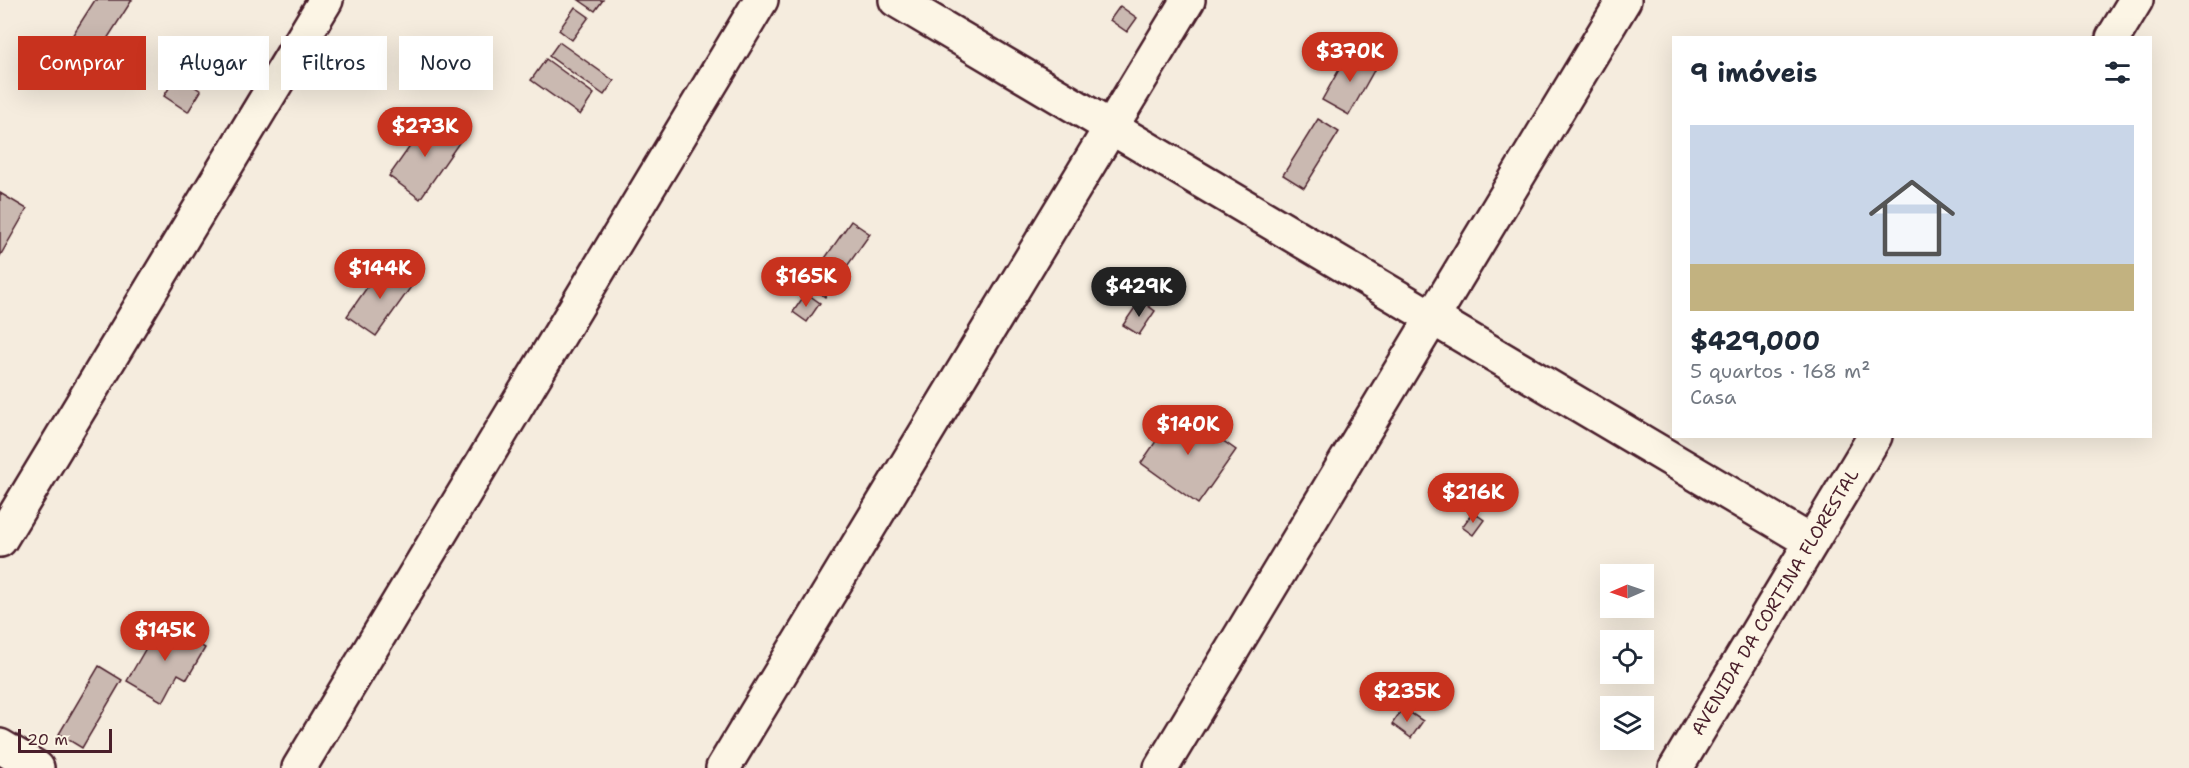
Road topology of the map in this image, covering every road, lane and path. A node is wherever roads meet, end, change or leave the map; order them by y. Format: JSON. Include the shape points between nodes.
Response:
{"nodes":[{"id":1,"x":326,"y":0,"type":"edge"},
{"id":2,"x":761,"y":0,"type":"edge"},
{"id":3,"x":896,"y":0,"type":"edge"},
{"id":4,"x":1188,"y":0,"type":"edge"},
{"id":5,"x":1624,"y":0,"type":"edge"},
{"id":6,"x":2136,"y":0,"type":"edge"},
{"id":7,"x":2114,"y":36,"type":"edge"},
{"id":8,"x":1111,"y":127,"type":"junction"},
{"id":9,"x":1432,"y":318,"type":"junction"},
{"id":10,"x":1874,"y":438,"type":"edge"},
{"id":11,"x":0,"y":540,"type":"edge"},
{"id":12,"x":1811,"y":542,"type":"junction"},
{"id":13,"x":0,"y":746,"type":"edge"},
{"id":14,"x":37,"y":768,"type":"edge"},
{"id":15,"x":299,"y":768,"type":"edge"},
{"id":16,"x":723,"y":768,"type":"edge"},
{"id":17,"x":1161,"y":768,"type":"edge"},
{"id":18,"x":1676,"y":768,"type":"edge"}],
"edges":[{"from":1,"to":11,"type":"street"},
{"from":2,"to":15,"type":"street"},
{"from":3,"to":8,"type":"street"},
{"from":4,"to":8,"type":"street"},
{"from":5,"to":9,"type":"street"},
{"from":6,"to":7,"type":"street"},
{"from":8,"to":9,"type":"street"},
{"from":8,"to":16,"type":"street"},
{"from":9,"to":12,"type":"street"},
{"from":9,"to":17,"type":"street"},
{"from":10,"to":12,"type":"street","name":"AVENIDA DA CORTINA FLORESTAL"},
{"from":12,"to":18,"type":"street","name":"AVENIDA DA CORTINA FLORESTAL"},
{"from":13,"to":14,"type":"street"}]}
